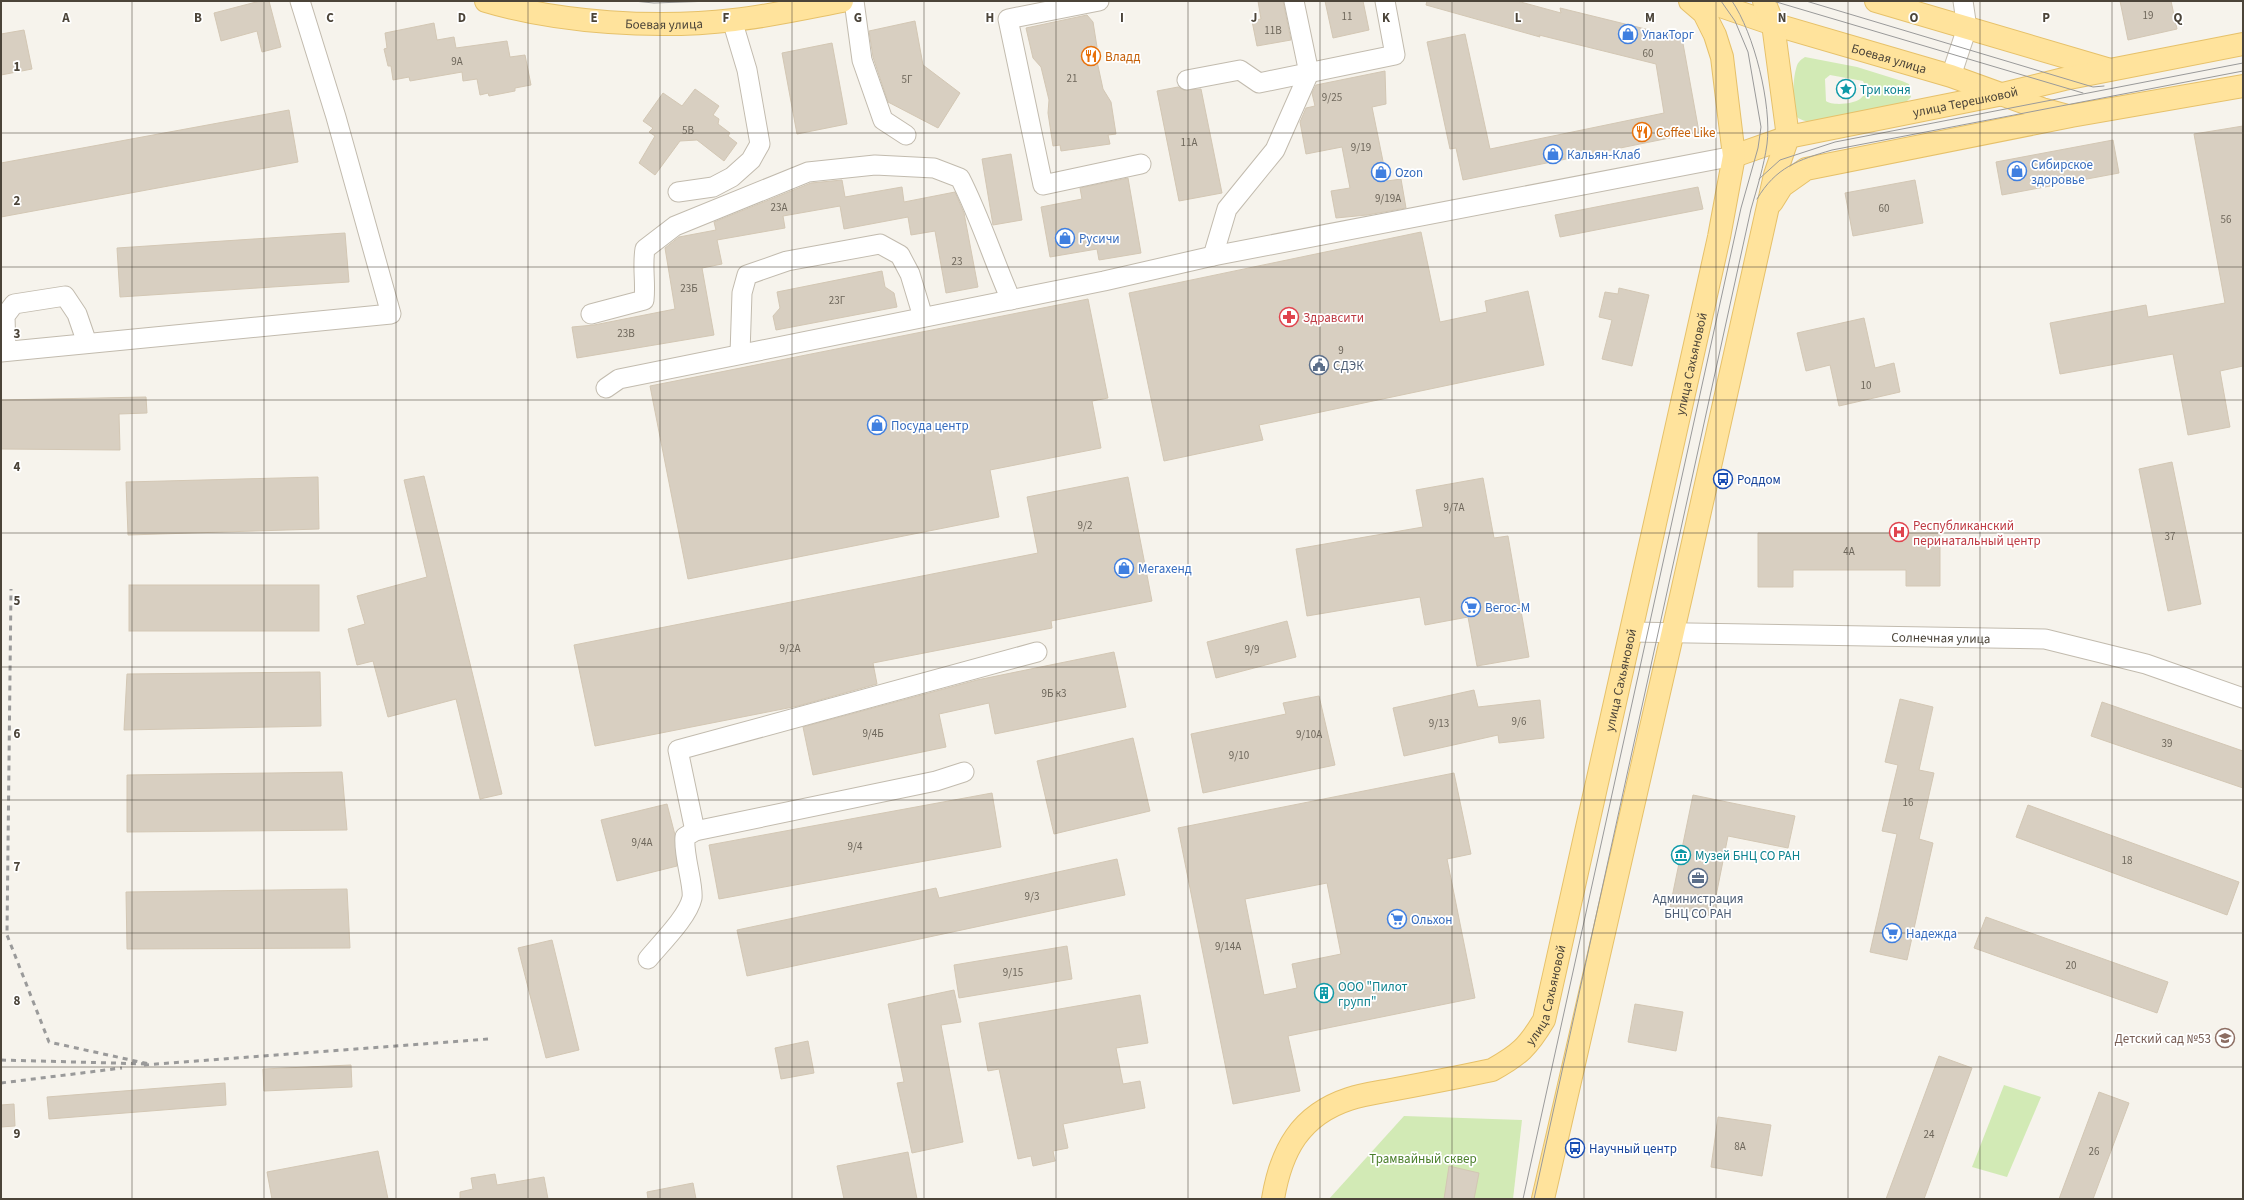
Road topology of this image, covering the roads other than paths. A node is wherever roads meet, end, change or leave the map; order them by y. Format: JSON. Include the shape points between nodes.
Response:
{"nodes":[{"id":1,"x":300,"y":1,"type":"edge"},
{"id":2,"x":486,"y":1,"type":"edge"},
{"id":3,"x":842,"y":1,"type":"edge"},
{"id":4,"x":854,"y":1,"type":"edge"},
{"id":5,"x":1099,"y":1,"type":"edge"},
{"id":6,"x":1294,"y":1,"type":"edge"},
{"id":7,"x":1385,"y":1,"type":"edge"},
{"id":8,"x":1690,"y":1,"type":"edge"},
{"id":9,"x":1706,"y":1,"type":"edge"},
{"id":10,"x":1764,"y":1,"type":"edge"},
{"id":11,"x":1876,"y":1,"type":"edge"},
{"id":12,"x":1963,"y":1,"type":"edge"},
{"id":13,"x":732,"y":20,"type":"junction"},
{"id":14,"x":1773,"y":24,"type":"junction"},
{"id":15,"x":1968,"y":28,"type":"junction"},
{"id":16,"x":2243,"y":44,"type":"edge"},
{"id":17,"x":2110,"y":70,"type":"junction"},
{"id":18,"x":1310,"y":73,"type":"junction"},
{"id":19,"x":1951,"y":76,"type":"junction"},
{"id":20,"x":1186,"y":80,"type":"dead end"},
{"id":21,"x":2243,"y":86,"type":"edge"},
{"id":22,"x":2003,"y":94,"type":"junction"},
{"id":23,"x":2071,"y":116,"type":"junction"},
{"id":24,"x":906,"y":135,"type":"dead end"},
{"id":25,"x":1788,"y":138,"type":"junction"},
{"id":26,"x":1734,"y":156,"type":"junction"},
{"id":27,"x":1140,"y":164,"type":"dead end"},
{"id":28,"x":1779,"y":165,"type":"junction"},
{"id":29,"x":678,"y":192,"type":"dead end"},
{"id":30,"x":1770,"y":204,"type":"junction"},
{"id":31,"x":1213,"y":256,"type":"junction"},
{"id":32,"x":1011,"y":300,"type":"junction"},
{"id":33,"x":591,"y":314,"type":"dead end"},
{"id":34,"x":922,"y":317,"type":"junction"},
{"id":35,"x":87,"y":344,"type":"junction"},
{"id":36,"x":4,"y":352,"type":"edge"},
{"id":37,"x":740,"y":354,"type":"junction"},
{"id":38,"x":606,"y":388,"type":"dead end"},
{"id":39,"x":1630,"y":632,"type":"junction"},
{"id":40,"x":1672,"y":634,"type":"junction"},
{"id":41,"x":1037,"y":652,"type":"dead end"},
{"id":42,"x":2243,"y":698,"type":"edge"},
{"id":43,"x":964,"y":772,"type":"dead end"},
{"id":44,"x":695,"y":831,"type":"junction"},
{"id":45,"x":648,"y":959,"type":"dead end"},
{"id":46,"x":1274,"y":1199,"type":"edge"},
{"id":47,"x":1543,"y":1199,"type":"edge"}],
"edges":[{"from":1,"to":35,"type":"street","via":[[336,117],[391,314]]},
{"from":2,"to":13,"type":"main road","name":"Боевая улица","via":[[515,10],[569,18],[652,24]]},
{"from":3,"to":13,"type":"main road","name":"Боевая улица"},
{"from":4,"to":24,"type":"street","via":[[862,60],[883,120]]},
{"from":5,"to":27,"type":"street","via":[[1008,19],[1043,185]]},
{"from":6,"to":18,"type":"street"},
{"from":7,"to":18,"type":"street","via":[[1395,55]]},
{"from":8,"to":26,"type":"main road","name":"улица Сахьяновой","via":[[1704,13],[1722,57]]},
{"from":9,"to":14,"type":"main road","name":"Боевая улица"},
{"from":10,"to":14,"type":"main road"},
{"from":11,"to":15,"type":"main road"},
{"from":12,"to":15,"type":"street"},
{"from":13,"to":29,"type":"street","via":[[747,70],[760,144],[751,160],[732,177],[712,187]]},
{"from":14,"to":19,"type":"main road","name":"Боевая улица"},
{"from":14,"to":25,"type":"main road"},
{"from":15,"to":17,"type":"main road"},
{"from":15,"to":19,"type":"street"},
{"from":16,"to":17,"type":"main road","name":"улица Терешковой"},
{"from":17,"to":22,"type":"main road","name":"улица Терешковой","via":[[2047,82]]},
{"from":18,"to":20,"type":"street","via":[[1259,83],[1240,70]]},
{"from":18,"to":31,"type":"street","via":[[1275,150],[1227,209]]},
{"from":19,"to":22,"type":"main road","name":"Боевая улица"},
{"from":21,"to":23,"type":"main road"},
{"from":22,"to":23,"type":"main road","name":"Боевая улица","via":[[2042,109]]},
{"from":22,"to":25,"type":"main road","name":"улица Терешковой"},
{"from":23,"to":30,"type":"main road","via":[[1806,169],[1782,186]]},
{"from":25,"to":26,"type":"main road","name":"улица Терешковой"},
{"from":25,"to":28,"type":"main road"},
{"from":26,"to":28,"type":"main road"},
{"from":26,"to":31,"type":"street"},
{"from":26,"to":39,"type":"main road","name":"улица Сахьяновой","via":[[1719,237]]},
{"from":28,"to":30,"type":"main road"},
{"from":30,"to":40,"type":"main road"},
{"from":31,"to":32,"type":"street"},
{"from":32,"to":33,"type":"street","via":[[976,209],[960,178],[934,168],[875,165],[808,172],[675,226],[644,249],[644,300]]},
{"from":32,"to":34,"type":"street"},
{"from":34,"to":37,"type":"street"},
{"from":34,"to":37,"type":"street","via":[[910,274],[900,255],[880,244],[787,261],[747,275],[742,293]]},
{"from":35,"to":36,"type":"street"},
{"from":35,"to":36,"type":"street","via":[[77,314],[65,296],[14,304],[5,316]]},
{"from":37,"to":38,"type":"street","via":[[619,379]]},
{"from":39,"to":40,"type":"street","name":"Солнечная улица"},
{"from":39,"to":46,"type":"main road","name":"улица Сахьяновой","via":[[1544,1020],[1530,1042],[1512,1059],[1492,1070],[1349,1098],[1319,1113],[1299,1131],[1287,1148],[1277,1176]]},
{"from":40,"to":42,"type":"street","name":"Солнечная улица","via":[[2045,639],[2146,664]]},
{"from":40,"to":47,"type":"main road"},
{"from":41,"to":44,"type":"street","via":[[678,750]]},
{"from":43,"to":44,"type":"street","via":[[936,782]]},
{"from":44,"to":45,"type":"street","via":[[685,837],[684,848],[692,898],[686,912]]}]}
